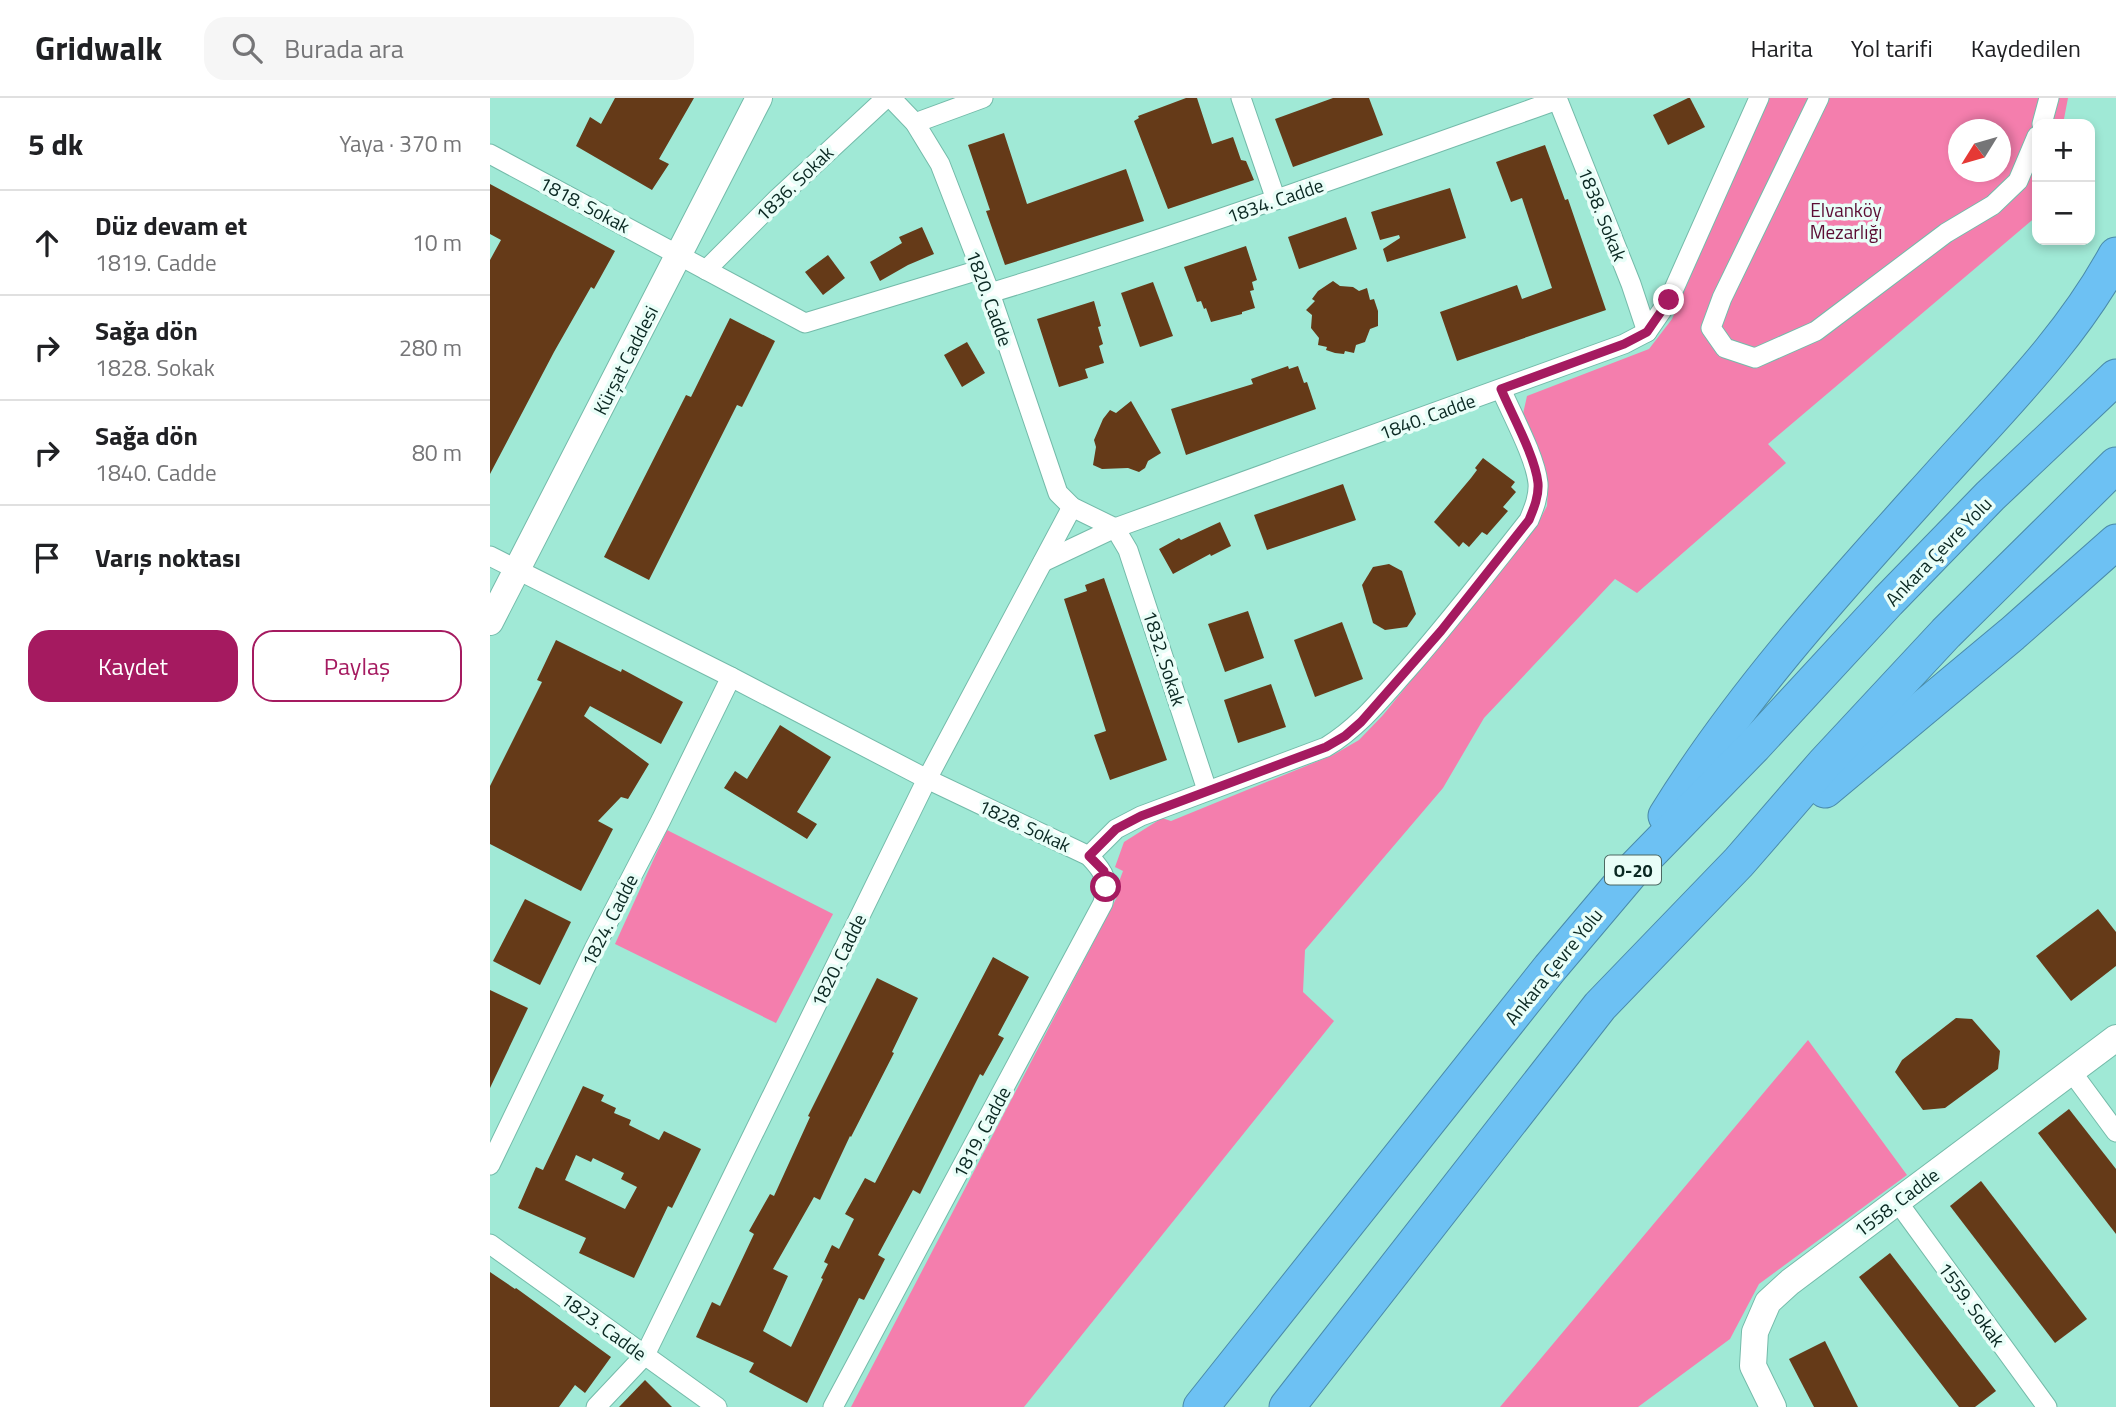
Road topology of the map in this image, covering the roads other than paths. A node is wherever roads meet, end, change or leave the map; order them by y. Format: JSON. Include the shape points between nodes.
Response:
{"nodes":[{"id":1,"x":759,"y":98,"type":"edge"},
{"id":2,"x":886,"y":98,"type":"edge"},
{"id":3,"x":891,"y":98,"type":"edge"},
{"id":4,"x":983,"y":98,"type":"edge"},
{"id":5,"x":1241,"y":98,"type":"edge"},
{"id":6,"x":1759,"y":98,"type":"edge"},
{"id":7,"x":1819,"y":98,"type":"edge"},
{"id":8,"x":2049,"y":98,"type":"edge"},
{"id":9,"x":1557,"y":99,"type":"edge"},
{"id":10,"x":2043,"y":119,"type":"edge"},
{"id":11,"x":915,"y":123,"type":"junction"},
{"id":12,"x":2032,"y":148,"type":"edge"},
{"id":13,"x":490,"y":154,"type":"edge"},
{"id":14,"x":1276,"y":200,"type":"junction"},
{"id":15,"x":679,"y":255,"type":"junction"},
{"id":16,"x":2116,"y":255,"type":"edge"},
{"id":17,"x":706,"y":270,"type":"junction"},
{"id":18,"x":979,"y":270,"type":"junction"},
{"id":19,"x":990,"y":293,"type":"junction"},
{"id":20,"x":1647,"y":332,"type":"junction"},
{"id":21,"x":2116,"y":377,"type":"edge"},
{"id":22,"x":1501,"y":389,"type":"junction"},
{"id":23,"x":2116,"y":465,"type":"edge"},
{"id":24,"x":1072,"y":507,"type":"junction"},
{"id":25,"x":1115,"y":528,"type":"junction"},
{"id":26,"x":2116,"y":542,"type":"edge"},
{"id":27,"x":490,"y":556,"type":"edge"},
{"id":28,"x":1043,"y":562,"type":"junction"},
{"id":29,"x":516,"y":570,"type":"junction"},
{"id":30,"x":490,"y":622,"type":"edge"},
{"id":31,"x":731,"y":677,"type":"junction"},
{"id":32,"x":927,"y":779,"type":"junction"},
{"id":33,"x":1207,"y":790,"type":"junction"},
{"id":34,"x":1089,"y":856,"type":"junction"},
{"id":35,"x":1739,"y":862,"type":"junction"},
{"id":36,"x":1632,"y":871,"type":"junction"},
{"id":37,"x":2116,"y":1038,"type":"edge"},
{"id":38,"x":2071,"y":1072,"type":"junction"},
{"id":39,"x":2116,"y":1132,"type":"edge"},
{"id":40,"x":490,"y":1165,"type":"edge"},
{"id":41,"x":1897,"y":1202,"type":"junction"},
{"id":42,"x":490,"y":1244,"type":"edge"},
{"id":43,"x":645,"y":1355,"type":"junction"},
{"id":44,"x":596,"y":1407,"type":"edge"},
{"id":45,"x":717,"y":1407,"type":"edge"},
{"id":46,"x":833,"y":1407,"type":"edge"},
{"id":47,"x":1201,"y":1407,"type":"edge"},
{"id":48,"x":1287,"y":1407,"type":"edge"},
{"id":49,"x":1773,"y":1407,"type":"edge"},
{"id":50,"x":2047,"y":1407,"type":"edge"}],
"edges":[{"from":1,"to":15,"type":"street","name":"Kürşat Caddesi"},
{"from":2,"to":17,"type":"street","name":"1836. Sokak"},
{"from":3,"to":11,"type":"street","name":"1820. Cadde"},
{"from":4,"to":11,"type":"street"},
{"from":5,"to":14,"type":"street"},
{"from":6,"to":20,"type":"street","name":"1840. Cadde","via":[[1669,300]]},
{"from":7,"to":12,"type":"street","via":[[1712,327],[1725,348],[1755,358],[1816,331],[1946,233],[1993,205],[2018,181]]},
{"from":8,"to":10,"type":"street"},
{"from":9,"to":14,"type":"street","name":"1834. Cadde"},
{"from":9,"to":20,"type":"street","name":"1838. Sokak"},
{"from":11,"to":18,"type":"street","name":"1820. Cadde","via":[[940,164]]},
{"from":13,"to":15,"type":"street","name":"1818. Sokak"},
{"from":14,"to":19,"type":"street","name":"1834. Cadde"},
{"from":15,"to":17,"type":"street"},
{"from":15,"to":29,"type":"street","name":"Kürşat Caddesi"},
{"from":16,"to":36,"type":"highway","via":[[2060,341],[1779,659],[1697,766]]},
{"from":17,"to":18,"type":"street","via":[[805,323]]},
{"from":18,"to":19,"type":"street","name":"1820. Cadde"},
{"from":19,"to":24,"type":"street","name":"1820. Cadde","via":[[1047,466],[1058,493]]},
{"from":20,"to":22,"type":"street","name":"1840. Cadde"},
{"from":21,"to":36,"type":"highway","name":"Ankara Çevre Yolu","number":"O-20","via":[[1981,506]]},
{"from":22,"to":25,"type":"street","name":"1840. Cadde"},
{"from":22,"to":33,"type":"street","name":"1828. Sokak","via":[[1538,483],[1529,520],[1441,631],[1345,736]]},
{"from":23,"to":35,"type":"highway","via":[[1946,634]]},
{"from":24,"to":25,"type":"street","name":"1820. Cadde"},
{"from":24,"to":28,"type":"street","name":"1820. Cadde"},
{"from":25,"to":28,"type":"street","name":"1840. Cadde"},
{"from":25,"to":33,"type":"street","name":"1832. Sokak","via":[[1136,570]]},
{"from":26,"to":35,"type":"highway"},
{"from":27,"to":29,"type":"street","name":"1828. Sokak"},
{"from":28,"to":32,"type":"street","name":"1820. Cadde"},
{"from":29,"to":30,"type":"street","name":"Kürşat Caddesi"},
{"from":29,"to":31,"type":"street","name":"1828. Sokak"},
{"from":31,"to":32,"type":"street","name":"1828. Sokak"},
{"from":31,"to":40,"type":"street","name":"1824. Cadde"},
{"from":32,"to":34,"type":"street","name":"1828. Sokak"},
{"from":32,"to":43,"type":"street","name":"1820. Cadde"},
{"from":33,"to":34,"type":"street","name":"1828. Sokak","via":[[1116,829]]},
{"from":34,"to":46,"type":"street","name":"1819. Cadde","via":[[1104,871],[1103,904]]},
{"from":35,"to":48,"type":"highway","via":[[1600,1006]]},
{"from":36,"to":47,"type":"highway","name":"Ankara Çevre Yolu","number":"O-20"},
{"from":37,"to":38,"type":"street","name":"1558. Cadde"},
{"from":38,"to":39,"type":"street"},
{"from":38,"to":41,"type":"street","name":"1558. Cadde"},
{"from":41,"to":49,"type":"street","name":"1558. Cadde","via":[[1769,1301],[1755,1332],[1752,1366]]},
{"from":41,"to":50,"type":"street","name":"1559. Sokak"},
{"from":42,"to":43,"type":"street","name":"1823. Cadde"},
{"from":43,"to":44,"type":"street","name":"1820. Cadde"},
{"from":43,"to":45,"type":"street","name":"1823. Cadde"}]}
